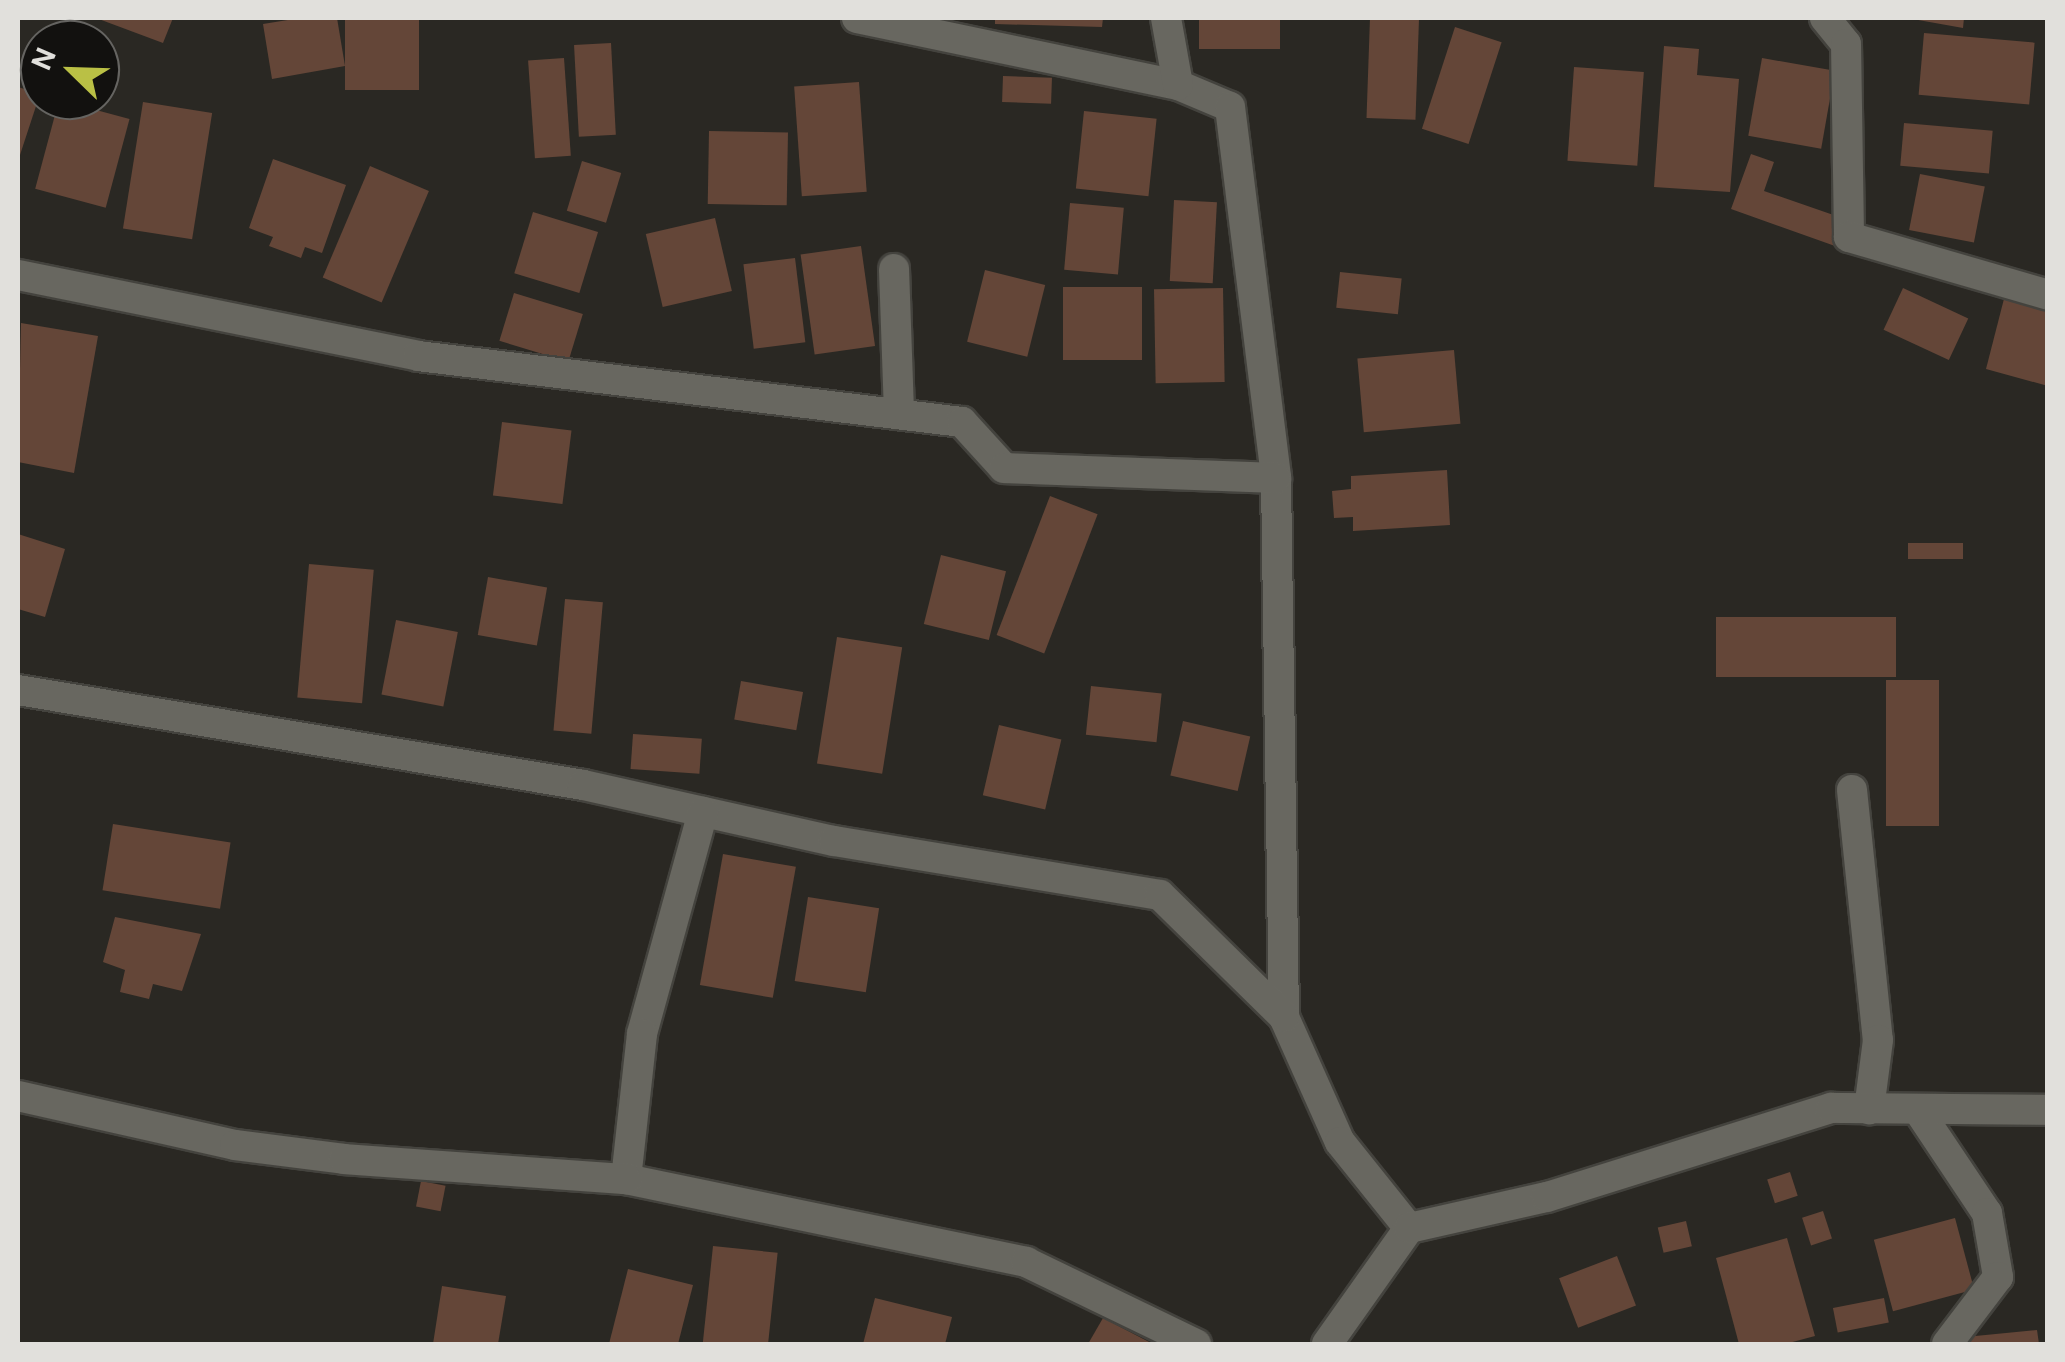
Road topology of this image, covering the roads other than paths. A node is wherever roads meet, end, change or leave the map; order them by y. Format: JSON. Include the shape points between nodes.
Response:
{"nodes":[{"id":1,"x":857,"y":18,"type":"edge"},
{"id":2,"x":1166,"y":18,"type":"edge"},
{"id":3,"x":1825,"y":18,"type":"edge"},
{"id":4,"x":1178,"y":85,"type":"junction"},
{"id":5,"x":894,"y":269,"type":"dead end"},
{"id":6,"x":18,"y":275,"type":"edge"},
{"id":7,"x":2048,"y":295,"type":"edge"},
{"id":8,"x":900,"y":414,"type":"junction"},
{"id":9,"x":1276,"y":478,"type":"junction"},
{"id":10,"x":18,"y":690,"type":"edge"},
{"id":11,"x":1852,"y":790,"type":"dead end"},
{"id":12,"x":704,"y":812,"type":"junction"},
{"id":13,"x":1284,"y":1017,"type":"junction"},
{"id":14,"x":18,"y":1096,"type":"edge"},
{"id":15,"x":1869,"y":1109,"type":"junction"},
{"id":16,"x":1918,"y":1110,"type":"junction"},
{"id":17,"x":2048,"y":1110,"type":"edge"},
{"id":18,"x":626,"y":1178,"type":"junction"},
{"id":19,"x":1409,"y":1228,"type":"junction"},
{"id":20,"x":1196,"y":1344,"type":"edge"},
{"id":21,"x":1327,"y":1344,"type":"edge"},
{"id":22,"x":1947,"y":1344,"type":"edge"}],
"edges":[{"from":1,"to":4,"type":"street"},
{"from":2,"to":4,"type":"street"},
{"from":3,"to":7,"type":"street","via":[[1846,44],[1849,238]]},
{"from":4,"to":9,"type":"street","via":[[1230,107]]},
{"from":5,"to":8,"type":"street"},
{"from":6,"to":8,"type":"street","via":[[418,356]]},
{"from":8,"to":9,"type":"street","via":[[962,422],[1004,468]]},
{"from":9,"to":13,"type":"street"},
{"from":10,"to":12,"type":"street","via":[[583,785]]},
{"from":11,"to":15,"type":"street","via":[[1878,1040]]},
{"from":12,"to":13,"type":"street","via":[[834,841],[1160,895]]},
{"from":12,"to":18,"type":"street","via":[[642,1034]]},
{"from":13,"to":19,"type":"street","via":[[1340,1142]]},
{"from":14,"to":18,"type":"street","via":[[235,1144],[344,1160]]},
{"from":15,"to":16,"type":"street"},
{"from":15,"to":19,"type":"street","via":[[1831,1108],[1546,1197]]},
{"from":16,"to":17,"type":"street"},
{"from":16,"to":22,"type":"street","via":[[1987,1214],[1998,1277]]},
{"from":18,"to":20,"type":"street","via":[[1026,1262]]},
{"from":19,"to":21,"type":"street"}]}
